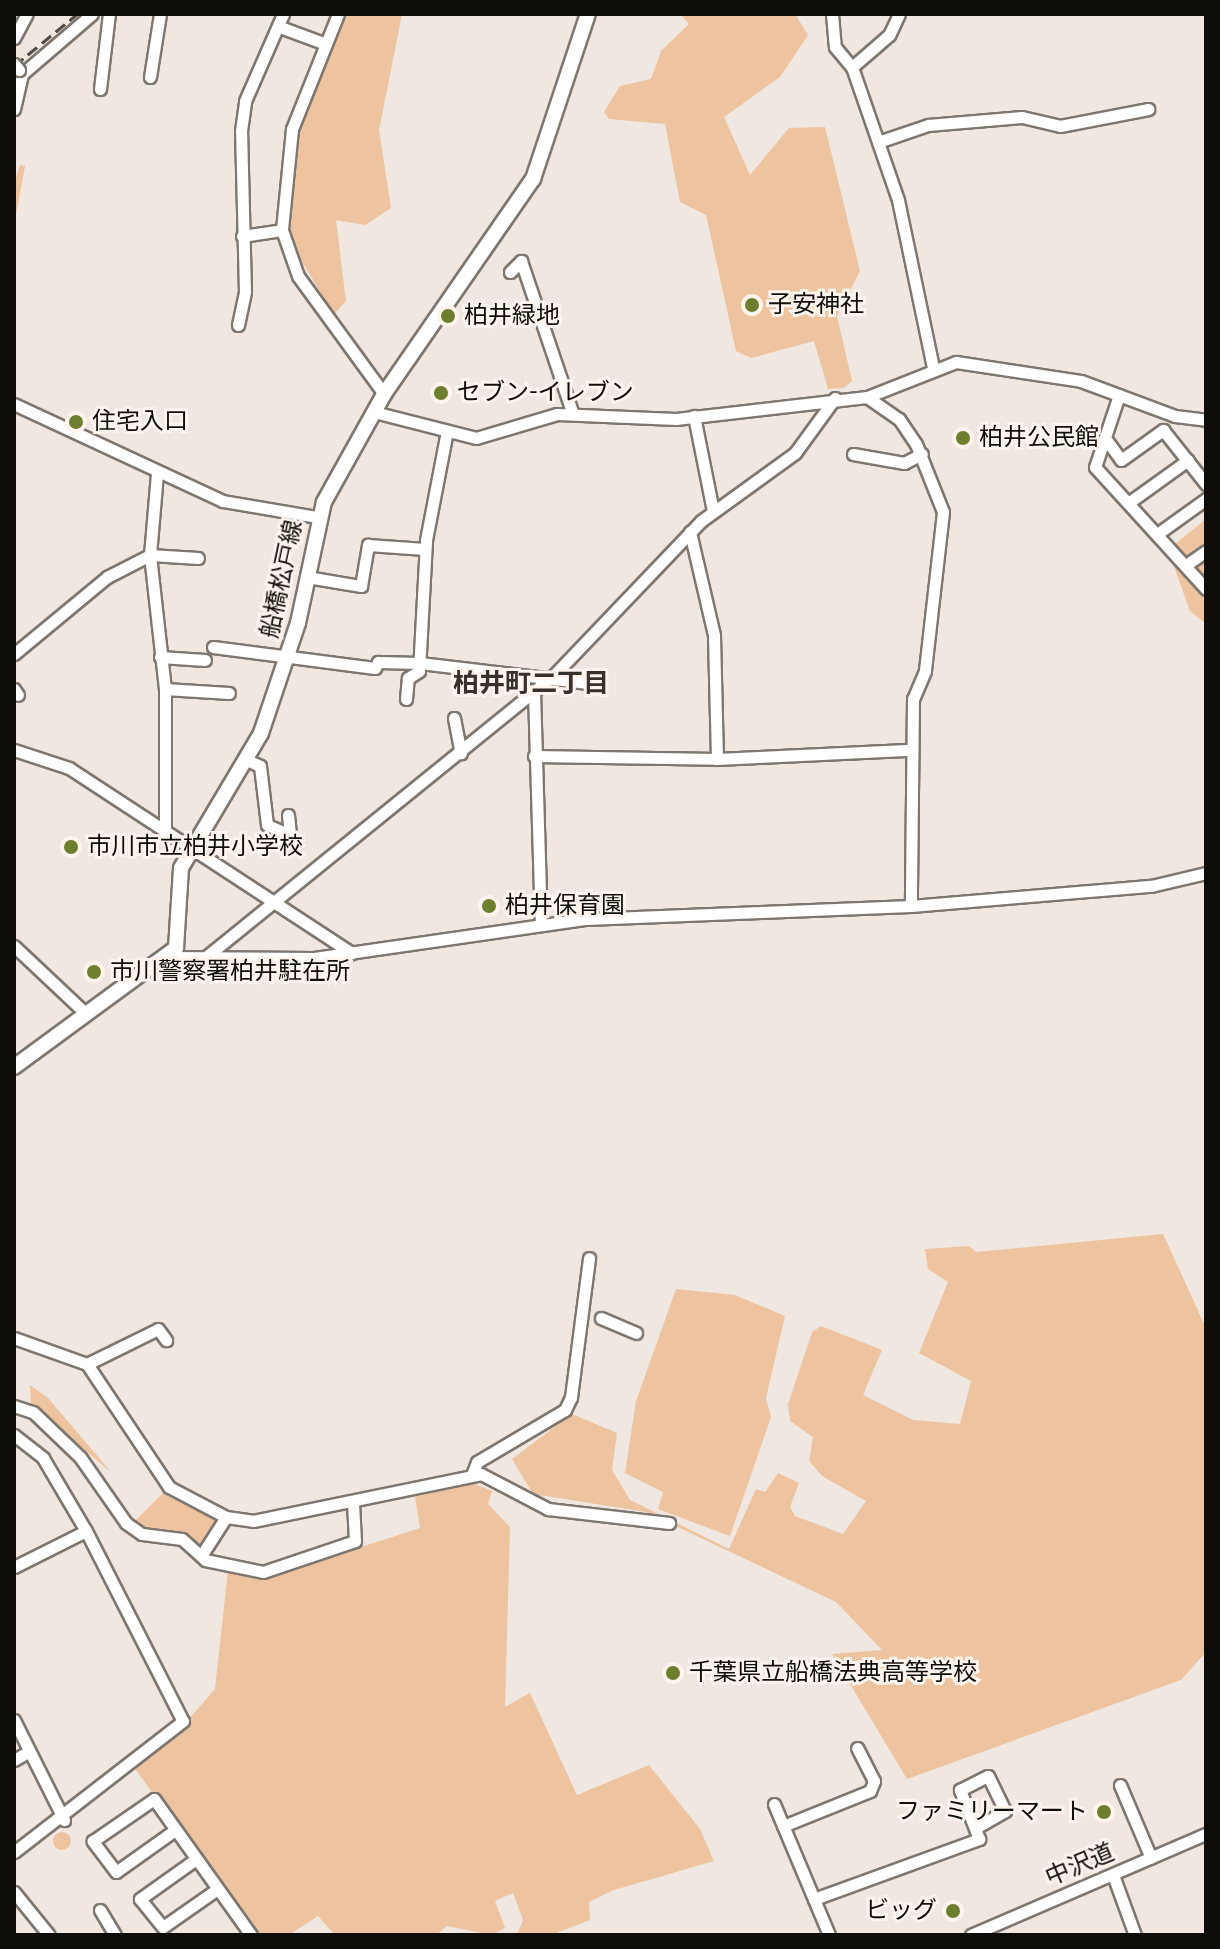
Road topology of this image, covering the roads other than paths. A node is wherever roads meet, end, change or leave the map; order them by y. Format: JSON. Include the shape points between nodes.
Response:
{"nodes":[{"id":1,"x":27,"y":14,"type":"edge"},
{"id":2,"x":109,"y":14,"type":"edge"},
{"id":3,"x":160,"y":14,"type":"edge"},
{"id":4,"x":283,"y":14,"type":"edge"},
{"id":5,"x":338,"y":14,"type":"edge"},
{"id":6,"x":588,"y":14,"type":"edge"},
{"id":7,"x":832,"y":14,"type":"edge"},
{"id":8,"x":899,"y":14,"type":"edge"},
{"id":9,"x":84,"y":16,"type":"edge"},
{"id":10,"x":280,"y":27,"type":"junction"},
{"id":11,"x":14,"y":38,"type":"edge"},
{"id":12,"x":326,"y":44,"type":"junction"},
{"id":13,"x":852,"y":67,"type":"junction"},
{"id":14,"x":18,"y":69,"type":"edge"},
{"id":15,"x":150,"y":77,"type":"dead end"},
{"id":16,"x":100,"y":89,"type":"dead end"},
{"id":17,"x":14,"y":109,"type":"edge"},
{"id":18,"x":1148,"y":109,"type":"dead end"},
{"id":19,"x":881,"y":141,"type":"junction"},
{"id":20,"x":282,"y":230,"type":"junction"},
{"id":21,"x":242,"y":236,"type":"junction"},
{"id":22,"x":510,"y":272,"type":"dead end"},
{"id":23,"x":238,"y":325,"type":"dead end"},
{"id":24,"x":933,"y":368,"type":"junction"},
{"id":25,"x":384,"y":394,"type":"junction"},
{"id":26,"x":1119,"y":395,"type":"junction"},
{"id":27,"x":867,"y":397,"type":"junction"},
{"id":28,"x":835,"y":398,"type":"junction"},
{"id":29,"x":14,"y":404,"type":"edge"},
{"id":30,"x":374,"y":412,"type":"junction"},
{"id":31,"x":572,"y":412,"type":"junction"},
{"id":32,"x":694,"y":416,"type":"junction"},
{"id":33,"x":1206,"y":420,"type":"edge"},
{"id":34,"x":446,"y":436,"type":"junction"},
{"id":35,"x":1105,"y":438,"type":"junction"},
{"id":36,"x":853,"y":454,"type":"dead end"},
{"id":37,"x":922,"y":454,"type":"junction"},
{"id":38,"x":1188,"y":460,"type":"junction"},
{"id":39,"x":157,"y":474,"type":"junction"},
{"id":40,"x":1206,"y":484,"type":"edge"},
{"id":41,"x":1206,"y":499,"type":"edge"},
{"id":42,"x":1131,"y":501,"type":"junction"},
{"id":43,"x":713,"y":511,"type":"junction"},
{"id":44,"x":317,"y":517,"type":"junction"},
{"id":45,"x":690,"y":532,"type":"junction"},
{"id":46,"x":1160,"y":532,"type":"junction"},
{"id":47,"x":425,"y":549,"type":"junction"},
{"id":48,"x":1206,"y":551,"type":"edge"},
{"id":49,"x":150,"y":555,"type":"junction"},
{"id":50,"x":198,"y":558,"type":"dead end"},
{"id":51,"x":1186,"y":565,"type":"junction"},
{"id":52,"x":307,"y":577,"type":"junction"},
{"id":53,"x":1206,"y":589,"type":"edge"},
{"id":54,"x":213,"y":647,"type":"dead end"},
{"id":55,"x":14,"y":654,"type":"edge"},
{"id":56,"x":288,"y":655,"type":"junction"},
{"id":57,"x":160,"y":657,"type":"junction"},
{"id":58,"x":205,"y":660,"type":"dead end"},
{"id":59,"x":420,"y":663,"type":"junction"},
{"id":60,"x":553,"y":676,"type":"junction"},
{"id":61,"x":588,"y":683,"type":"dead end"},
{"id":62,"x":165,"y":689,"type":"junction"},
{"id":63,"x":534,"y":691,"type":"junction"},
{"id":64,"x":229,"y":693,"type":"dead end"},
{"id":65,"x":406,"y":699,"type":"dead end"},
{"id":66,"x":454,"y":718,"type":"dead end"},
{"id":67,"x":14,"y":750,"type":"edge"},
{"id":68,"x":911,"y":750,"type":"junction"},
{"id":69,"x":461,"y":753,"type":"junction"},
{"id":70,"x":534,"y":756,"type":"junction"},
{"id":71,"x":717,"y":759,"type":"junction"},
{"id":72,"x":249,"y":761,"type":"junction"},
{"id":73,"x":288,"y":815,"type":"dead end"},
{"id":74,"x":165,"y":834,"type":"junction"},
{"id":75,"x":189,"y":850,"type":"junction"},
{"id":76,"x":1206,"y":873,"type":"edge"},
{"id":77,"x":280,"y":900,"type":"junction"},
{"id":78,"x":911,"y":906,"type":"junction"},
{"id":79,"x":541,"y":925,"type":"junction"},
{"id":80,"x":14,"y":946,"type":"edge"},
{"id":81,"x":352,"y":953,"type":"junction"},
{"id":82,"x":206,"y":956,"type":"junction"},
{"id":83,"x":166,"y":957,"type":"junction"},
{"id":84,"x":84,"y":1012,"type":"junction"},
{"id":85,"x":14,"y":1067,"type":"edge"},
{"id":86,"x":589,"y":1258,"type":"dead end"},
{"id":87,"x":601,"y":1318,"type":"dead end"},
{"id":88,"x":636,"y":1333,"type":"dead end"},
{"id":89,"x":14,"y":1338,"type":"edge"},
{"id":90,"x":166,"y":1340,"type":"dead end"},
{"id":91,"x":87,"y":1364,"type":"junction"},
{"id":92,"x":14,"y":1406,"type":"edge"},
{"id":93,"x":14,"y":1435,"type":"edge"},
{"id":94,"x":472,"y":1475,"type":"junction"},
{"id":95,"x":353,"y":1503,"type":"junction"},
{"id":96,"x":226,"y":1517,"type":"junction"},
{"id":97,"x":669,"y":1523,"type":"dead end"},
{"id":98,"x":86,"y":1531,"type":"junction"},
{"id":99,"x":201,"y":1556,"type":"junction"},
{"id":100,"x":14,"y":1567,"type":"edge"},
{"id":101,"x":14,"y":1720,"type":"edge"},
{"id":102,"x":857,"y":1748,"type":"dead end"},
{"id":103,"x":28,"y":1752,"type":"junction"},
{"id":104,"x":14,"y":1760,"type":"edge"},
{"id":105,"x":1120,"y":1785,"type":"dead end"},
{"id":106,"x":774,"y":1804,"type":"dead end"},
{"id":107,"x":64,"y":1820,"type":"junction"},
{"id":108,"x":783,"y":1826,"type":"junction"},
{"id":109,"x":977,"y":1827,"type":"junction"},
{"id":110,"x":175,"y":1830,"type":"junction"},
{"id":111,"x":1206,"y":1834,"type":"edge"},
{"id":112,"x":14,"y":1852,"type":"edge"},
{"id":113,"x":1151,"y":1858,"type":"junction"},
{"id":114,"x":196,"y":1859,"type":"junction"},
{"id":115,"x":1113,"y":1875,"type":"junction"},
{"id":116,"x":216,"y":1890,"type":"junction"},
{"id":117,"x":14,"y":1892,"type":"edge"},
{"id":118,"x":814,"y":1899,"type":"junction"},
{"id":119,"x":100,"y":1910,"type":"dead end"},
{"id":120,"x":49,"y":1935,"type":"edge"},
{"id":121,"x":115,"y":1935,"type":"edge"},
{"id":122,"x":251,"y":1935,"type":"edge"},
{"id":123,"x":829,"y":1935,"type":"edge"},
{"id":124,"x":971,"y":1935,"type":"edge"},
{"id":125,"x":1135,"y":1935,"type":"edge"}],
"edges":[{"from":1,"to":11,"type":"street"},
{"from":2,"to":16,"type":"street"},
{"from":3,"to":15,"type":"street"},
{"from":4,"to":10,"type":"street"},
{"from":5,"to":12,"type":"street"},
{"from":6,"to":25,"type":"main road","name":"船橋松戸線","via":[[533,179]]},
{"from":7,"to":13,"type":"street","via":[[835,47]]},
{"from":8,"to":13,"type":"street","via":[[889,35]]},
{"from":9,"to":14,"type":"street"},
{"from":10,"to":12,"type":"street"},
{"from":10,"to":21,"type":"street","via":[[245,101]]},
{"from":12,"to":20,"type":"street","via":[[292,129]]},
{"from":13,"to":19,"type":"street"},
{"from":14,"to":17,"type":"street"},
{"from":18,"to":19,"type":"street","via":[[1060,126],[1022,117],[928,125]]},
{"from":19,"to":24,"type":"street"},
{"from":20,"to":21,"type":"street"},
{"from":20,"to":25,"type":"street","via":[[298,276]]},
{"from":21,"to":23,"type":"street","via":[[245,292]]},
{"from":22,"to":31,"type":"street","via":[[521,261]]},
{"from":24,"to":26,"type":"street","via":[[966,362]]},
{"from":24,"to":27,"type":"street"},
{"from":25,"to":30,"type":"main road","name":"船橋松戸線"},
{"from":26,"to":33,"type":"street"},
{"from":26,"to":35,"type":"street"},
{"from":27,"to":28,"type":"street"},
{"from":27,"to":37,"type":"street","via":[[899,419]]},
{"from":28,"to":32,"type":"street"},
{"from":28,"to":43,"type":"street","via":[[795,453]]},
{"from":29,"to":39,"type":"street"},
{"from":30,"to":34,"type":"street"},
{"from":30,"to":44,"type":"main road","name":"船橋松戸線"},
{"from":31,"to":32,"type":"street"},
{"from":31,"to":34,"type":"street","via":[[494,435]]},
{"from":32,"to":43,"type":"street"},
{"from":34,"to":47,"type":"street"},
{"from":35,"to":38,"type":"street","via":[[1121,460],[1163,430]]},
{"from":35,"to":42,"type":"street","via":[[1095,467]]},
{"from":36,"to":37,"type":"street","via":[[904,463]]},
{"from":37,"to":68,"type":"street","via":[[943,512]]},
{"from":38,"to":40,"type":"street"},
{"from":38,"to":42,"type":"street"},
{"from":39,"to":44,"type":"street","via":[[252,510]]},
{"from":39,"to":49,"type":"street"},
{"from":41,"to":46,"type":"street"},
{"from":42,"to":46,"type":"street"},
{"from":43,"to":45,"type":"street"},
{"from":44,"to":52,"type":"main road","name":"船橋松戸線"},
{"from":45,"to":60,"type":"street"},
{"from":45,"to":71,"type":"street","via":[[714,635]]},
{"from":46,"to":51,"type":"street"},
{"from":47,"to":52,"type":"street","via":[[368,545],[361,586]]},
{"from":47,"to":59,"type":"street"},
{"from":48,"to":51,"type":"street"},
{"from":49,"to":50,"type":"street"},
{"from":49,"to":55,"type":"street","via":[[107,577]]},
{"from":49,"to":57,"type":"street"},
{"from":51,"to":53,"type":"street"},
{"from":52,"to":56,"type":"main road","name":"船橋松戸線"},
{"from":54,"to":56,"type":"street"},
{"from":56,"to":59,"type":"street","via":[[375,668],[378,662]]},
{"from":56,"to":72,"type":"main road","name":"船橋松戸線"},
{"from":57,"to":58,"type":"street"},
{"from":57,"to":62,"type":"street"},
{"from":59,"to":60,"type":"street"},
{"from":59,"to":65,"type":"street"},
{"from":60,"to":61,"type":"street"},
{"from":60,"to":63,"type":"street"},
{"from":62,"to":64,"type":"street"},
{"from":62,"to":74,"type":"street"},
{"from":63,"to":69,"type":"street"},
{"from":63,"to":70,"type":"street"},
{"from":66,"to":69,"type":"street"},
{"from":67,"to":74,"type":"street","via":[[69,768]]},
{"from":68,"to":71,"type":"street"},
{"from":68,"to":78,"type":"street"},
{"from":69,"to":77,"type":"street"},
{"from":70,"to":71,"type":"street"},
{"from":70,"to":79,"type":"street"},
{"from":72,"to":73,"type":"street","via":[[260,766],[267,825],[291,839]]},
{"from":72,"to":75,"type":"main road","name":"船橋松戸線"},
{"from":74,"to":75,"type":"street"},
{"from":75,"to":77,"type":"street"},
{"from":75,"to":83,"type":"main road","name":"船橋松戸線","via":[[178,882],[181,935]]},
{"from":76,"to":78,"type":"street","via":[[1151,886]]},
{"from":77,"to":81,"type":"street"},
{"from":77,"to":82,"type":"street"},
{"from":78,"to":79,"type":"street"},
{"from":79,"to":81,"type":"street"},
{"from":80,"to":84,"type":"street"},
{"from":81,"to":82,"type":"street"},
{"from":82,"to":83,"type":"street"},
{"from":83,"to":84,"type":"main road"},
{"from":84,"to":85,"type":"main road"},
{"from":86,"to":94,"type":"street","via":[[565,1410],[477,1462]]},
{"from":87,"to":88,"type":"street"},
{"from":89,"to":91,"type":"street"},
{"from":90,"to":91,"type":"street","via":[[158,1329]]},
{"from":91,"to":96,"type":"street","via":[[169,1487]]},
{"from":92,"to":99,"type":"street","via":[[33,1412],[80,1457],[126,1523],[142,1534],[182,1539]]},
{"from":93,"to":98,"type":"street","via":[[43,1458]]},
{"from":94,"to":95,"type":"street"},
{"from":94,"to":97,"type":"street","via":[[511,1485],[519,1499],[548,1509]]},
{"from":95,"to":96,"type":"street","via":[[253,1521]]},
{"from":95,"to":99,"type":"street","via":[[355,1541],[263,1572]]},
{"from":96,"to":99,"type":"street"},
{"from":98,"to":100,"type":"street"},
{"from":98,"to":107,"type":"street","via":[[183,1721]]},
{"from":101,"to":103,"type":"street"},
{"from":102,"to":108,"type":"street","via":[[874,1781],[870,1791]]},
{"from":103,"to":104,"type":"street"},
{"from":103,"to":107,"type":"street"},
{"from":105,"to":113,"type":"street"},
{"from":106,"to":108,"type":"street"},
{"from":107,"to":112,"type":"street"},
{"from":108,"to":118,"type":"street"},
{"from":109,"to":109,"type":"street","via":[[960,1790],[988,1776],[1005,1811]]},
{"from":109,"to":118,"type":"street","via":[[979,1839]]},
{"from":110,"to":110,"type":"street","via":[[154,1799],[93,1841],[116,1872]]},
{"from":110,"to":114,"type":"street"},
{"from":111,"to":113,"type":"street","name":"中沢道"},
{"from":113,"to":115,"type":"street","name":"中沢道"},
{"from":114,"to":116,"type":"street"},
{"from":114,"to":116,"type":"street","via":[[140,1899],[163,1927]]},
{"from":115,"to":124,"type":"street","name":"中沢道"},
{"from":115,"to":125,"type":"street"},
{"from":116,"to":122,"type":"street"},
{"from":117,"to":120,"type":"street"},
{"from":118,"to":123,"type":"street"},
{"from":119,"to":121,"type":"street"}]}
